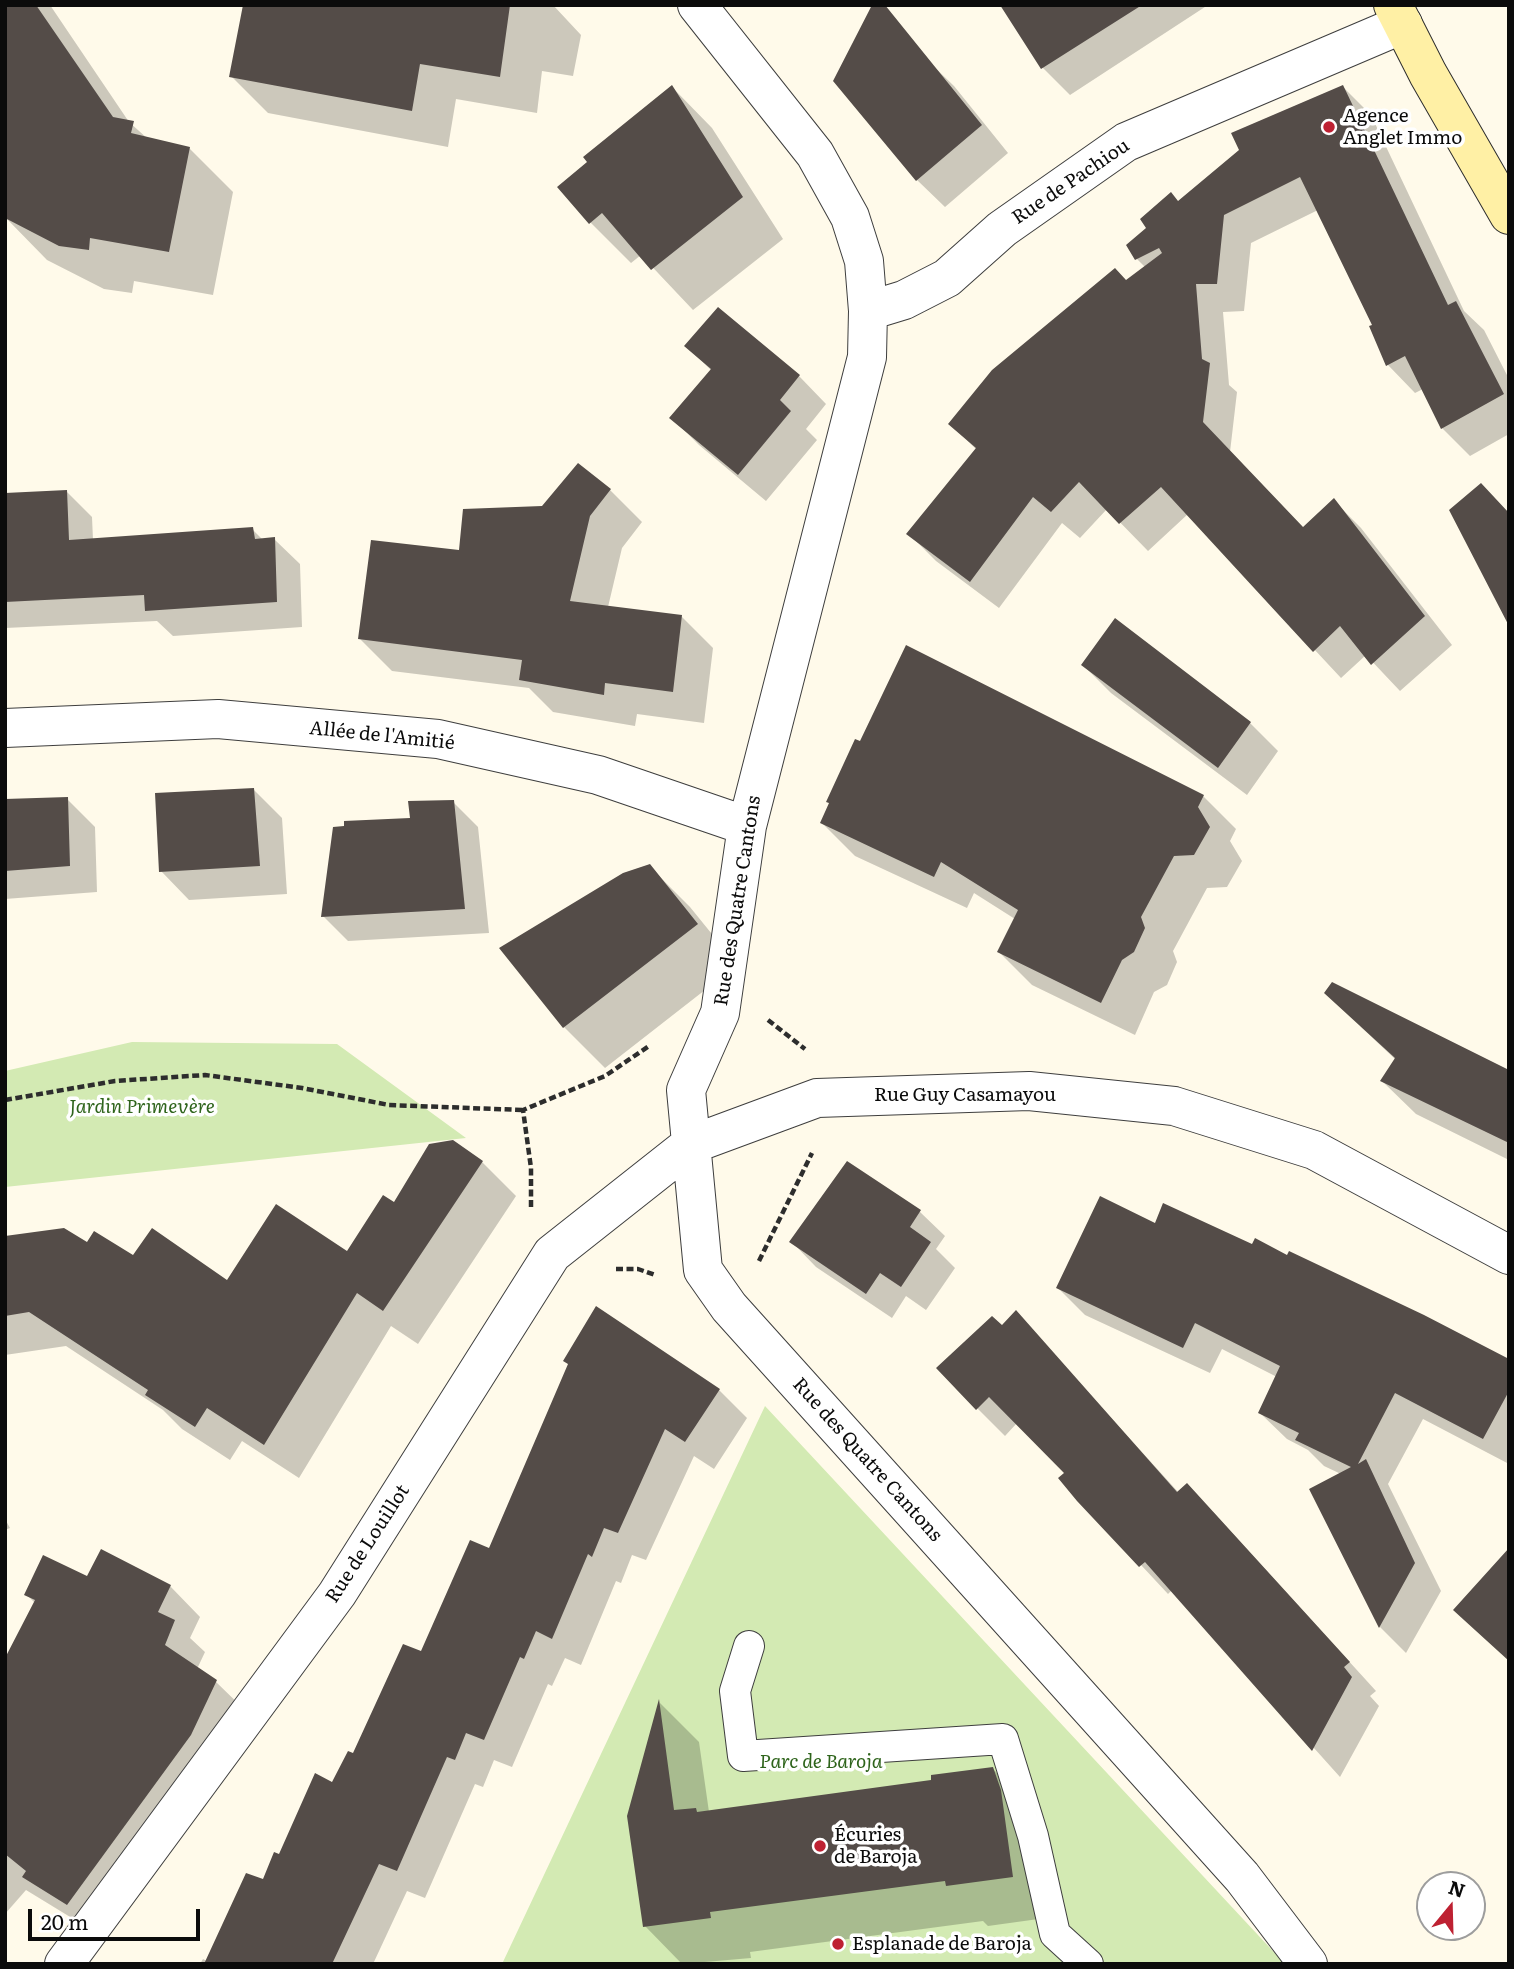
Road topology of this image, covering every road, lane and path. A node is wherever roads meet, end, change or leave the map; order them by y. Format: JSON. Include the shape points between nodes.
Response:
{"nodes":[{"id":1,"x":697,"y":5,"type":"edge"},
{"id":2,"x":1398,"y":15,"type":"edge"},
{"id":3,"x":1509,"y":215,"type":"edge"},
{"id":4,"x":868,"y":311,"type":"junction"},
{"id":5,"x":5,"y":728,"type":"edge"},
{"id":6,"x":747,"y":827,"type":"junction"},
{"id":7,"x":766,"y":1018,"type":"dead end"},
{"id":8,"x":659,"y":1038,"type":"dead end"},
{"id":9,"x":806,"y":1050,"type":"dead end"},
{"id":10,"x":5,"y":1100,"type":"edge"},
{"id":11,"x":523,"y":1110,"type":"junction"},
{"id":12,"x":690,"y":1145,"type":"junction"},
{"id":13,"x":816,"y":1147,"type":"dead end"},
{"id":14,"x":529,"y":1213,"type":"dead end"},
{"id":15,"x":1509,"y":1255,"type":"edge"},
{"id":16,"x":760,"y":1268,"type":"dead end"},
{"id":17,"x":749,"y":1646,"type":"dead end"},
{"id":18,"x":64,"y":1964,"type":"edge"},
{"id":19,"x":1088,"y":1964,"type":"edge"},
{"id":20,"x":1308,"y":1964,"type":"edge"}],
"edges":[{"from":1,"to":4,"type":"street","name":"Rue des Quatre Cantons","via":[[816,153],[850,217],[864,261]]},
{"from":2,"to":3,"type":"street"},
{"from":2,"to":4,"type":"street","name":"Rue de Pachiou","via":[[1126,142],[1002,229],[947,278],[904,300]]},
{"from":4,"to":6,"type":"street","name":"Rue des Quatre Cantons","via":[[867,357]]},
{"from":5,"to":6,"type":"street","name":"Allée de l'Amitié","via":[[218,719],[438,739],[598,775]]},
{"from":6,"to":12,"type":"street","name":"Rue des Quatre Cantons","via":[[720,1013],[686,1090]]},
{"from":7,"to":9,"type":"path"},
{"from":8,"to":11,"type":"path","via":[[605,1076]]},
{"from":10,"to":11,"type":"path","via":[[115,1081],[205,1076],[302,1087],[389,1104]]},
{"from":11,"to":14,"type":"path","via":[[531,1168]]},
{"from":12,"to":15,"type":"street","name":"Rue Guy Casamayou","via":[[817,1098],[1029,1091],[1174,1106],[1314,1150]]},
{"from":12,"to":18,"type":"street","name":"Rue de Louillot","via":[[552,1254],[337,1594]]},
{"from":12,"to":20,"type":"street","name":"Rue des Quatre Cantons","via":[[703,1270],[729,1307],[1242,1877]]},
{"from":13,"to":16,"type":"path","via":[[759,1258]]},
{"from":17,"to":19,"type":"lane","via":[[736,1690],[743,1756],[1003,1739],[1055,1934]]}]}
